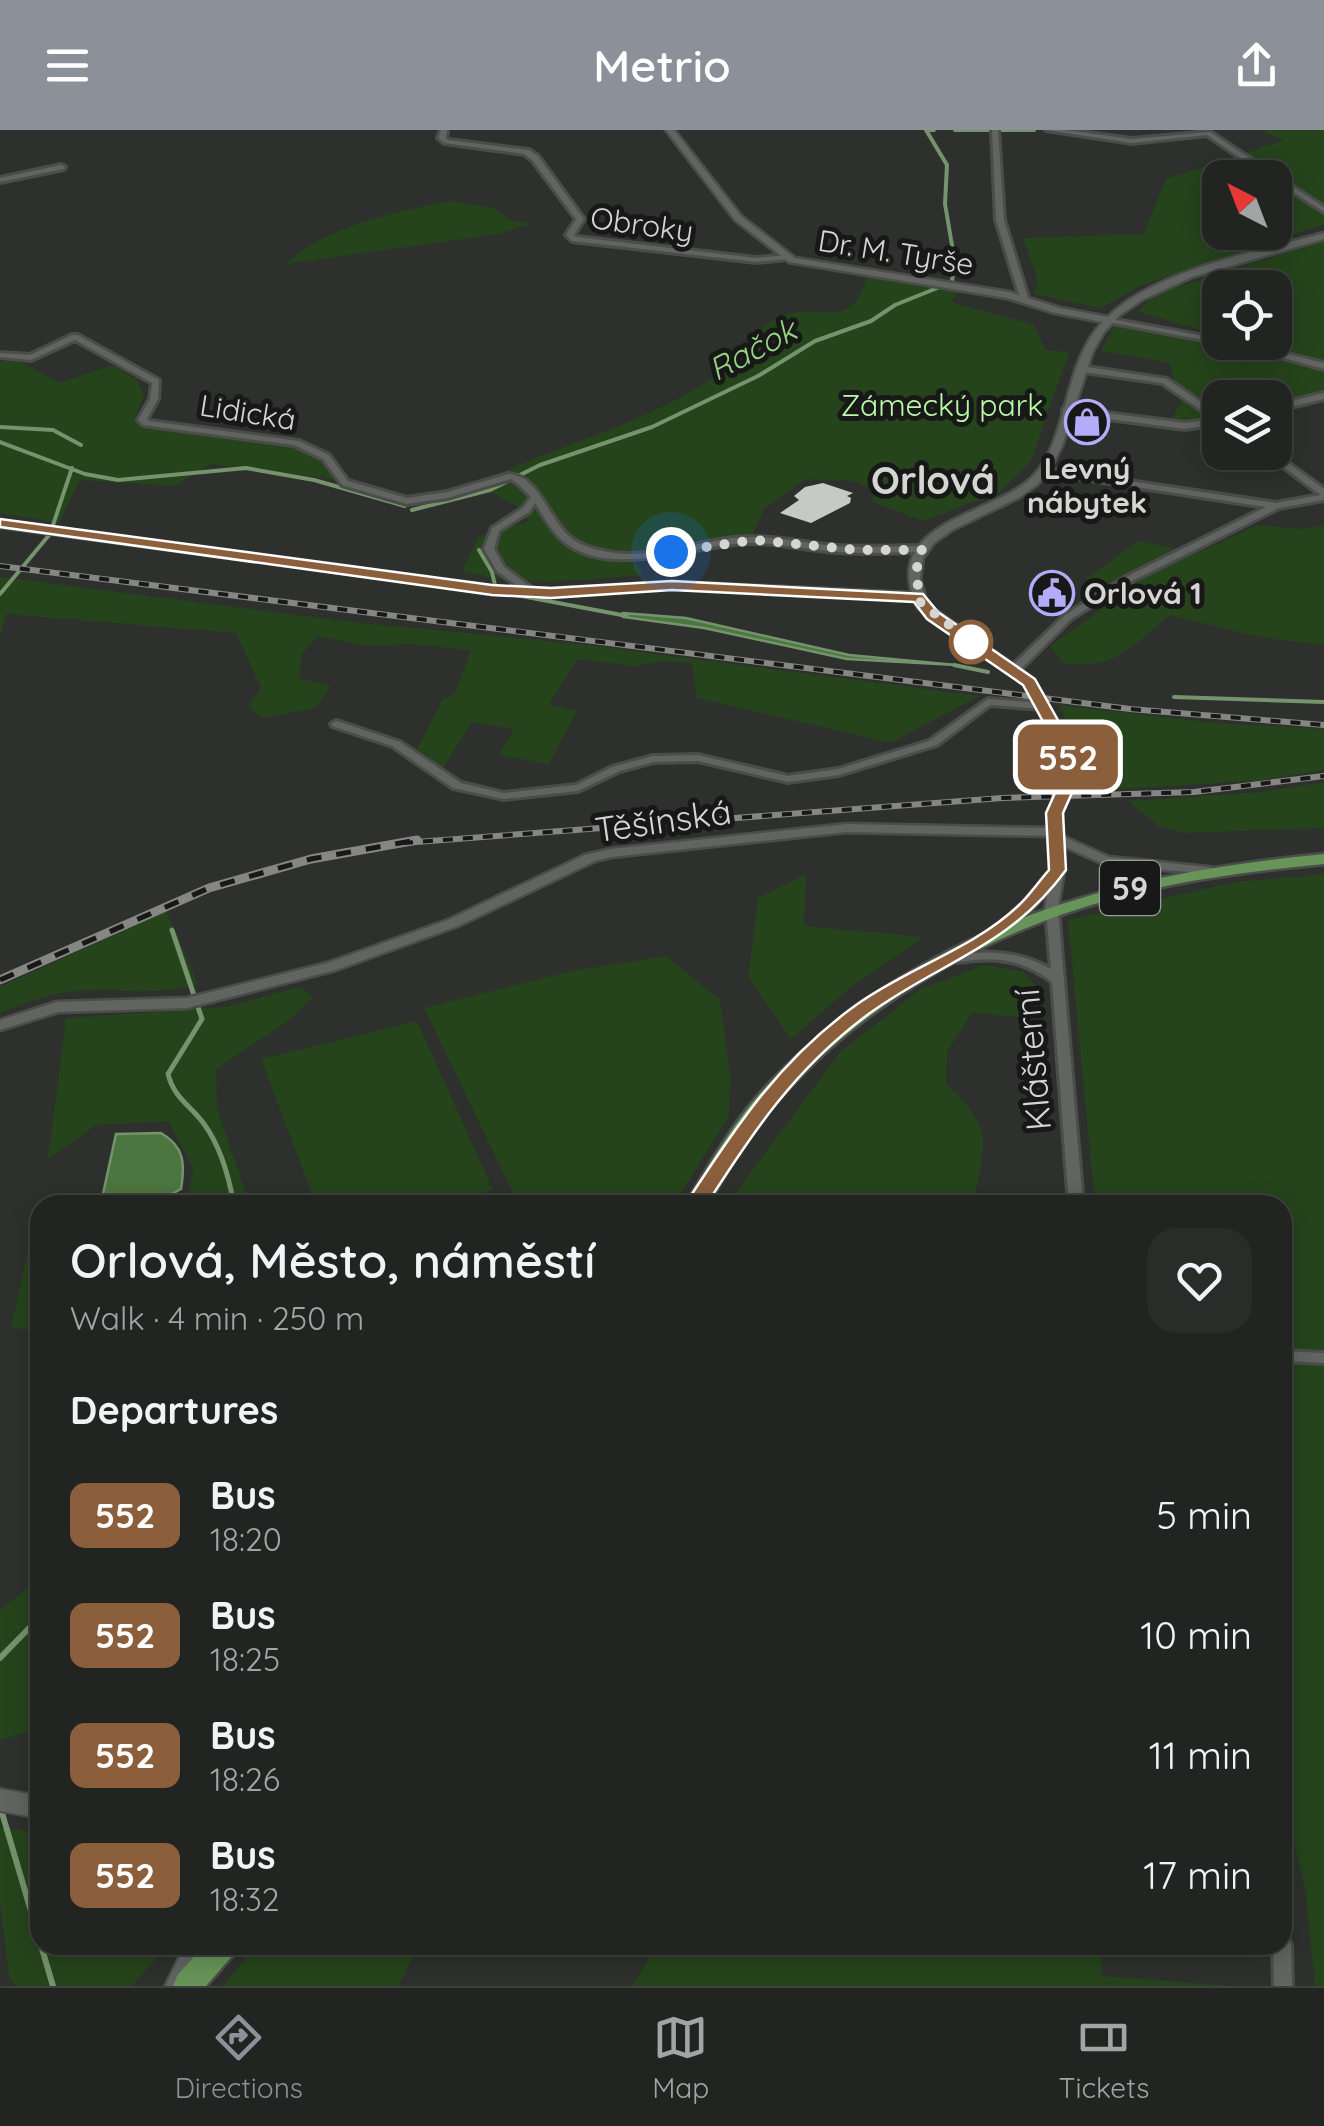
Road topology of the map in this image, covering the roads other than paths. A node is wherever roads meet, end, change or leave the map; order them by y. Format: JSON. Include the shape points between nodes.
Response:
{"nodes":[{"id":1,"x":444,"y":130,"type":"edge"},
{"id":2,"x":670,"y":130,"type":"edge"},
{"id":3,"x":995,"y":130,"type":"edge"},
{"id":4,"x":1049,"y":130,"type":"edge"},
{"id":5,"x":1248,"y":160,"type":"edge"},
{"id":6,"x":61,"y":167,"type":"dead end"},
{"id":7,"x":0,"y":180,"type":"edge"},
{"id":8,"x":1292,"y":189,"type":"edge"},
{"id":9,"x":1324,"y":210,"type":"edge"},
{"id":10,"x":1324,"y":236,"type":"edge"},
{"id":11,"x":787,"y":257,"type":"junction"},
{"id":12,"x":1025,"y":301,"type":"junction"},
{"id":13,"x":1108,"y":320,"type":"junction"},
{"id":14,"x":1202,"y":337,"type":"edge"},
{"id":15,"x":0,"y":355,"type":"edge"},
{"id":16,"x":1292,"y":358,"type":"edge"},
{"id":17,"x":1324,"y":366,"type":"edge"},
{"id":18,"x":1080,"y":370,"type":"junction"},
{"id":19,"x":1322,"y":397,"type":"edge"},
{"id":20,"x":1292,"y":404,"type":"edge"},
{"id":21,"x":1202,"y":407,"type":"edge"},
{"id":22,"x":1066,"y":411,"type":"junction"},
{"id":23,"x":1202,"y":423,"type":"edge"},
{"id":24,"x":1045,"y":470,"type":"junction"},
{"id":25,"x":1291,"y":470,"type":"edge"},
{"id":26,"x":1324,"y":495,"type":"edge"},
{"id":27,"x":536,"y":496,"type":"junction"},
{"id":28,"x":1276,"y":506,"type":"junction"},
{"id":29,"x":0,"y":524,"type":"edge"},
{"id":30,"x":922,"y":550,"type":"junction"},
{"id":31,"x":533,"y":593,"type":"junction"},
{"id":32,"x":918,"y":597,"type":"junction"},
{"id":33,"x":1014,"y":670,"type":"junction"},
{"id":34,"x":1043,"y":706,"type":"junction"},
{"id":35,"x":336,"y":724,"type":"dead end"},
{"id":36,"x":1054,"y":834,"type":"junction"},
{"id":37,"x":1324,"y":858,"type":"edge"},
{"id":38,"x":1058,"y":870,"type":"junction"},
{"id":39,"x":1208,"y":870,"type":"junction"},
{"id":40,"x":1052,"y":910,"type":"junction"},
{"id":41,"x":998,"y":931,"type":"junction"},
{"id":42,"x":944,"y":960,"type":"junction"},
{"id":43,"x":1059,"y":982,"type":"junction"},
{"id":44,"x":0,"y":1024,"type":"edge"},
{"id":45,"x":702,"y":1195,"type":"edge"},
{"id":46,"x":1075,"y":1195,"type":"edge"},
{"id":47,"x":1292,"y":1356,"type":"edge"},
{"id":48,"x":1324,"y":1358,"type":"edge"},
{"id":49,"x":0,"y":1800,"type":"edge"},
{"id":50,"x":30,"y":1805,"type":"edge"},
{"id":51,"x":193,"y":1955,"type":"edge"},
{"id":52,"x":214,"y":1955,"type":"edge"},
{"id":53,"x":1282,"y":1955,"type":"edge"},
{"id":54,"x":178,"y":1986,"type":"edge"},
{"id":55,"x":188,"y":1986,"type":"edge"},
{"id":56,"x":1283,"y":1986,"type":"edge"}],
"edges":[{"from":1,"to":11,"type":"street","name":"Obroky","via":[[446,142],[535,158],[580,219],[570,235],[575,239],[756,260]]},
{"from":2,"to":11,"type":"street","name":"Dr. M. Tyrše","via":[[738,218]]},
{"from":3,"to":12,"type":"street","via":[[1000,220]]},
{"from":4,"to":5,"type":"street","via":[[1132,142],[1208,133]]},
{"from":6,"to":7,"type":"street"},
{"from":8,"to":9,"type":"street"},
{"from":10,"to":13,"type":"street","via":[[1164,285]]},
{"from":11,"to":12,"type":"street","name":"Dr. M. Tyrše"},
{"from":12,"to":13,"type":"street","name":"Dr. M. Tyrše"},
{"from":13,"to":14,"type":"street"},
{"from":13,"to":18,"type":"street"},
{"from":15,"to":27,"type":"street","name":"Lidická","via":[[31,358],[75,337],[156,382],[146,423],[296,443],[326,457],[345,483],[384,497],[406,501],[518,478]]},
{"from":16,"to":17,"type":"street"},
{"from":18,"to":21,"type":"street","via":[[1164,381]]},
{"from":18,"to":22,"type":"street"},
{"from":19,"to":20,"type":"street"},
{"from":22,"to":23,"type":"street"},
{"from":22,"to":24,"type":"street"},
{"from":24,"to":28,"type":"street"},
{"from":24,"to":30,"type":"street","via":[[1006,502],[941,530]]},
{"from":25,"to":26,"type":"street"},
{"from":26,"to":28,"type":"street"},
{"from":27,"to":30,"type":"street","name":"Lidická","via":[[573,544],[624,558],[755,540]]},
{"from":27,"to":31,"type":"street","via":[[495,530],[490,549],[500,569]]},
{"from":28,"to":33,"type":"street","via":[[1095,599],[1068,616]]},
{"from":29,"to":31,"type":"street"},
{"from":30,"to":32,"type":"street"},
{"from":31,"to":32,"type":"street","via":[[656,585]]},
{"from":32,"to":33,"type":"street","via":[[932,615]]},
{"from":33,"to":34,"type":"street"},
{"from":34,"to":35,"type":"street","via":[[988,702],[933,743],[798,779],[680,757],[631,764],[562,792],[504,796],[458,786],[396,744]]},
{"from":34,"to":36,"type":"street","via":[[1069,767]]},
{"from":36,"to":38,"type":"street"},
{"from":36,"to":39,"type":"street","via":[[1106,862]]},
{"from":36,"to":44,"type":"street","name":"Těšínská","via":[[881,826],[611,853],[331,967],[187,1003],[57,1007]]},
{"from":37,"to":39,"type":"main road","number":"59"},
{"from":38,"to":40,"type":"street"},
{"from":38,"to":41,"type":"street"},
{"from":39,"to":40,"type":"main road","number":"59"},
{"from":40,"to":41,"type":"main road","number":"59"},
{"from":40,"to":43,"type":"street","name":"Klášterní"},
{"from":41,"to":42,"type":"main road","number":"59"},
{"from":42,"to":43,"type":"street","via":[[1018,956]]},
{"from":42,"to":45,"type":"main road","number":"59","via":[[817,1044],[755,1112]]},
{"from":43,"to":46,"type":"street","name":"Klášterní"},
{"from":47,"to":48,"type":"street"},
{"from":49,"to":50,"type":"main road"},
{"from":51,"to":54,"type":"main road"},
{"from":52,"to":55,"type":"main road"},
{"from":53,"to":56,"type":"street"}]}
